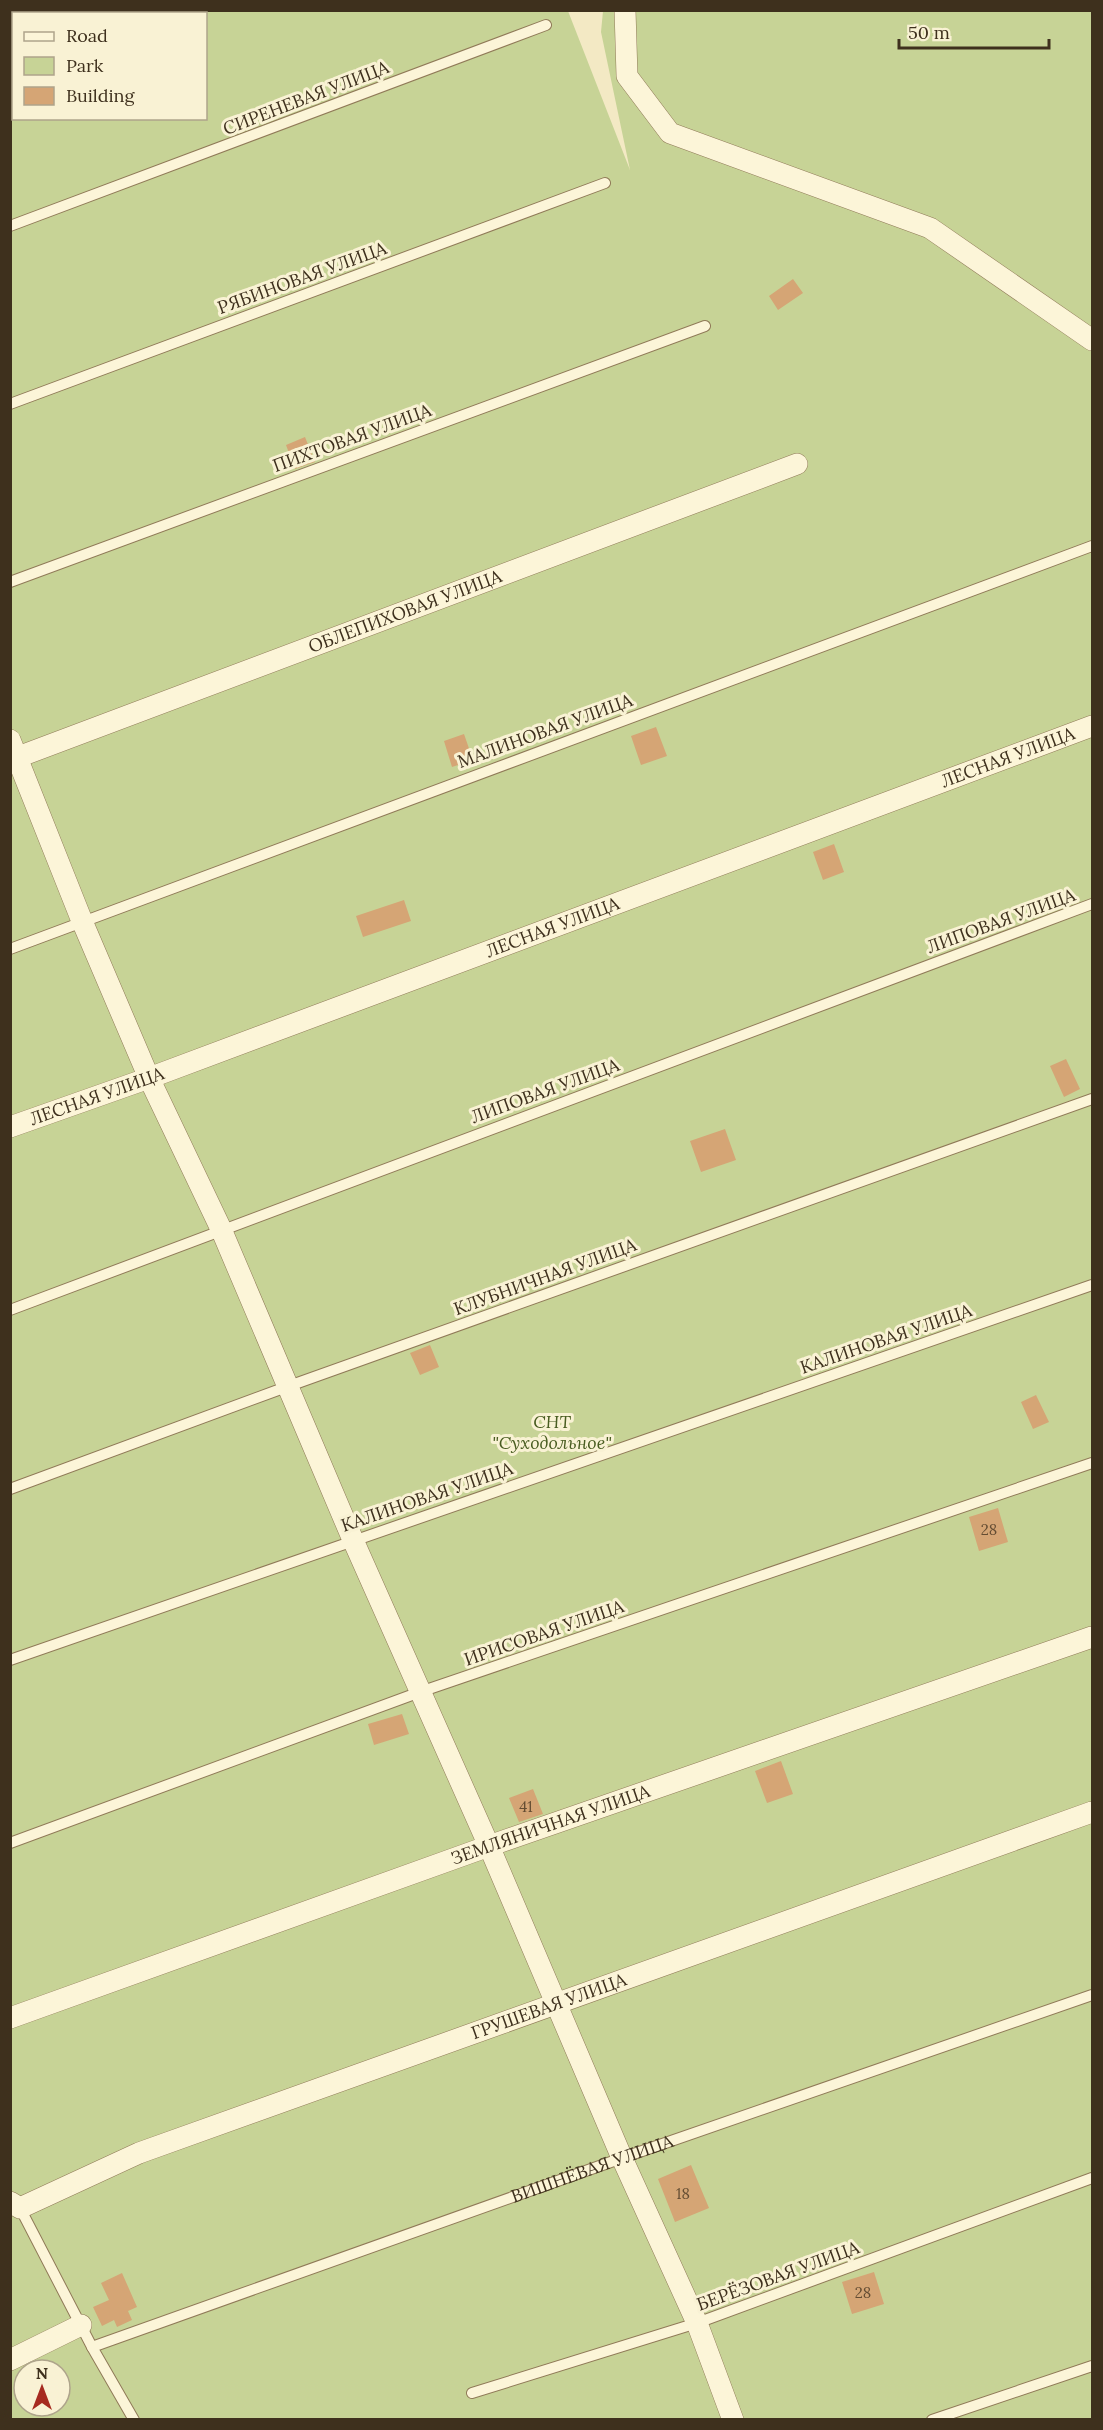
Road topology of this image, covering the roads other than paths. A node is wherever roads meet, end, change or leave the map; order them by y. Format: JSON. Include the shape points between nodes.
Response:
{"nodes":[{"id":1,"x":625,"y":10,"type":"edge"},
{"id":2,"x":546,"y":25,"type":"dead end"},
{"id":3,"x":605,"y":183,"type":"dead end"},
{"id":4,"x":10,"y":226,"type":"edge"},
{"id":5,"x":705,"y":326,"type":"dead end"},
{"id":6,"x":1092,"y":340,"type":"edge"},
{"id":7,"x":10,"y":404,"type":"edge"},
{"id":8,"x":797,"y":464,"type":"dead end"},
{"id":9,"x":1092,"y":546,"type":"edge"},
{"id":10,"x":10,"y":582,"type":"edge"},
{"id":11,"x":1092,"y":726,"type":"edge"},
{"id":12,"x":13,"y":753,"type":"edge"},
{"id":13,"x":1092,"y":904,"type":"edge"},
{"id":14,"x":82,"y":921,"type":"junction"},
{"id":15,"x":10,"y":949,"type":"edge"},
{"id":16,"x":149,"y":1078,"type":"junction"},
{"id":17,"x":1092,"y":1099,"type":"edge"},
{"id":18,"x":10,"y":1127,"type":"edge"},
{"id":19,"x":221,"y":1229,"type":"junction"},
{"id":20,"x":1092,"y":1285,"type":"edge"},
{"id":21,"x":10,"y":1310,"type":"edge"},
{"id":22,"x":289,"y":1386,"type":"junction"},
{"id":23,"x":1092,"y":1463,"type":"edge"},
{"id":24,"x":10,"y":1489,"type":"edge"},
{"id":25,"x":353,"y":1540,"type":"junction"},
{"id":26,"x":1092,"y":1637,"type":"edge"},
{"id":27,"x":10,"y":1660,"type":"edge"},
{"id":28,"x":420,"y":1692,"type":"junction"},
{"id":29,"x":1092,"y":1812,"type":"edge"},
{"id":30,"x":10,"y":1843,"type":"edge"},
{"id":31,"x":489,"y":1846,"type":"junction"},
{"id":32,"x":1092,"y":1995,"type":"edge"},
{"id":33,"x":555,"y":2003,"type":"junction"},
{"id":34,"x":10,"y":2018,"type":"edge"},
{"id":35,"x":622,"y":2158,"type":"junction"},
{"id":36,"x":1092,"y":2178,"type":"edge"},
{"id":37,"x":15,"y":2205,"type":"edge"},
{"id":38,"x":697,"y":2323,"type":"junction"},
{"id":39,"x":81,"y":2325,"type":"junction"},
{"id":40,"x":92,"y":2347,"type":"junction"},
{"id":41,"x":10,"y":2360,"type":"edge"},
{"id":42,"x":1092,"y":2366,"type":"edge"},
{"id":43,"x":471,"y":2393,"type":"dead end"},
{"id":44,"x":134,"y":2420,"type":"edge"},
{"id":45,"x":733,"y":2420,"type":"edge"},
{"id":46,"x":932,"y":2420,"type":"edge"}],
"edges":[{"from":1,"to":6,"type":"street","via":[[627,76],[670,133],[930,228]]},
{"from":2,"to":4,"type":"lane","name":"СИРЕНЕВАЯ УЛИЦА"},
{"from":3,"to":7,"type":"lane","name":"РЯБИНОВАЯ УЛИЦА"},
{"from":5,"to":10,"type":"lane","name":"ПИХТОВАЯ УЛИЦА"},
{"from":8,"to":12,"type":"street","name":"ОБЛЕПИХОВАЯ УЛИЦА"},
{"from":9,"to":14,"type":"lane","name":"МАЛИНОВАЯ УЛИЦА"},
{"from":11,"to":16,"type":"street","name":"ЛЕСНАЯ УЛИЦА"},
{"from":12,"to":14,"type":"street"},
{"from":13,"to":19,"type":"lane","name":"ЛИПОВАЯ УЛИЦА"},
{"from":14,"to":15,"type":"lane","name":"МАЛИНОВАЯ УЛИЦА"},
{"from":14,"to":16,"type":"street"},
{"from":16,"to":18,"type":"street","name":"ЛЕСНАЯ УЛИЦА"},
{"from":16,"to":19,"type":"street"},
{"from":17,"to":22,"type":"lane","name":"КЛУБНИЧНАЯ УЛИЦА"},
{"from":19,"to":21,"type":"lane","name":"ЛИПОВАЯ УЛИЦА"},
{"from":19,"to":22,"type":"street"},
{"from":20,"to":25,"type":"lane","name":"КАЛИНОВАЯ УЛИЦА"},
{"from":22,"to":24,"type":"lane","name":"КЛУБНИЧНАЯ УЛИЦА"},
{"from":22,"to":25,"type":"street"},
{"from":23,"to":28,"type":"lane","name":"ИРИСОВАЯ УЛИЦА"},
{"from":25,"to":27,"type":"lane","name":"КАЛИНОВАЯ УЛИЦА"},
{"from":25,"to":28,"type":"street"},
{"from":26,"to":31,"type":"street","name":"ЗЕМЛЯНИЧНАЯ УЛИЦА"},
{"from":28,"to":30,"type":"lane","name":"ИРИСОВАЯ УЛИЦА"},
{"from":28,"to":31,"type":"street"},
{"from":29,"to":33,"type":"street","name":"ГРУШЕВАЯ УЛИЦА"},
{"from":31,"to":33,"type":"street"},
{"from":31,"to":34,"type":"street","name":"ЗЕМЛЯНИЧНАЯ УЛИЦА"},
{"from":32,"to":35,"type":"lane","name":"ВИШНЁВАЯ УЛИЦА"},
{"from":33,"to":35,"type":"street"},
{"from":33,"to":37,"type":"street","name":"ГРУШЕВАЯ УЛИЦА","via":[[139,2153]]},
{"from":35,"to":38,"type":"street"},
{"from":35,"to":40,"type":"lane","name":"ВИШНЁВАЯ УЛИЦА"},
{"from":36,"to":38,"type":"lane","name":"БЕРЁЗОВАЯ УЛИЦА"},
{"from":37,"to":39,"type":"lane"},
{"from":38,"to":43,"type":"lane","name":"БЕРЁЗОВАЯ УЛИЦА"},
{"from":38,"to":45,"type":"street"},
{"from":39,"to":40,"type":"lane"},
{"from":39,"to":41,"type":"street"},
{"from":40,"to":44,"type":"lane"},
{"from":42,"to":46,"type":"lane"}]}
